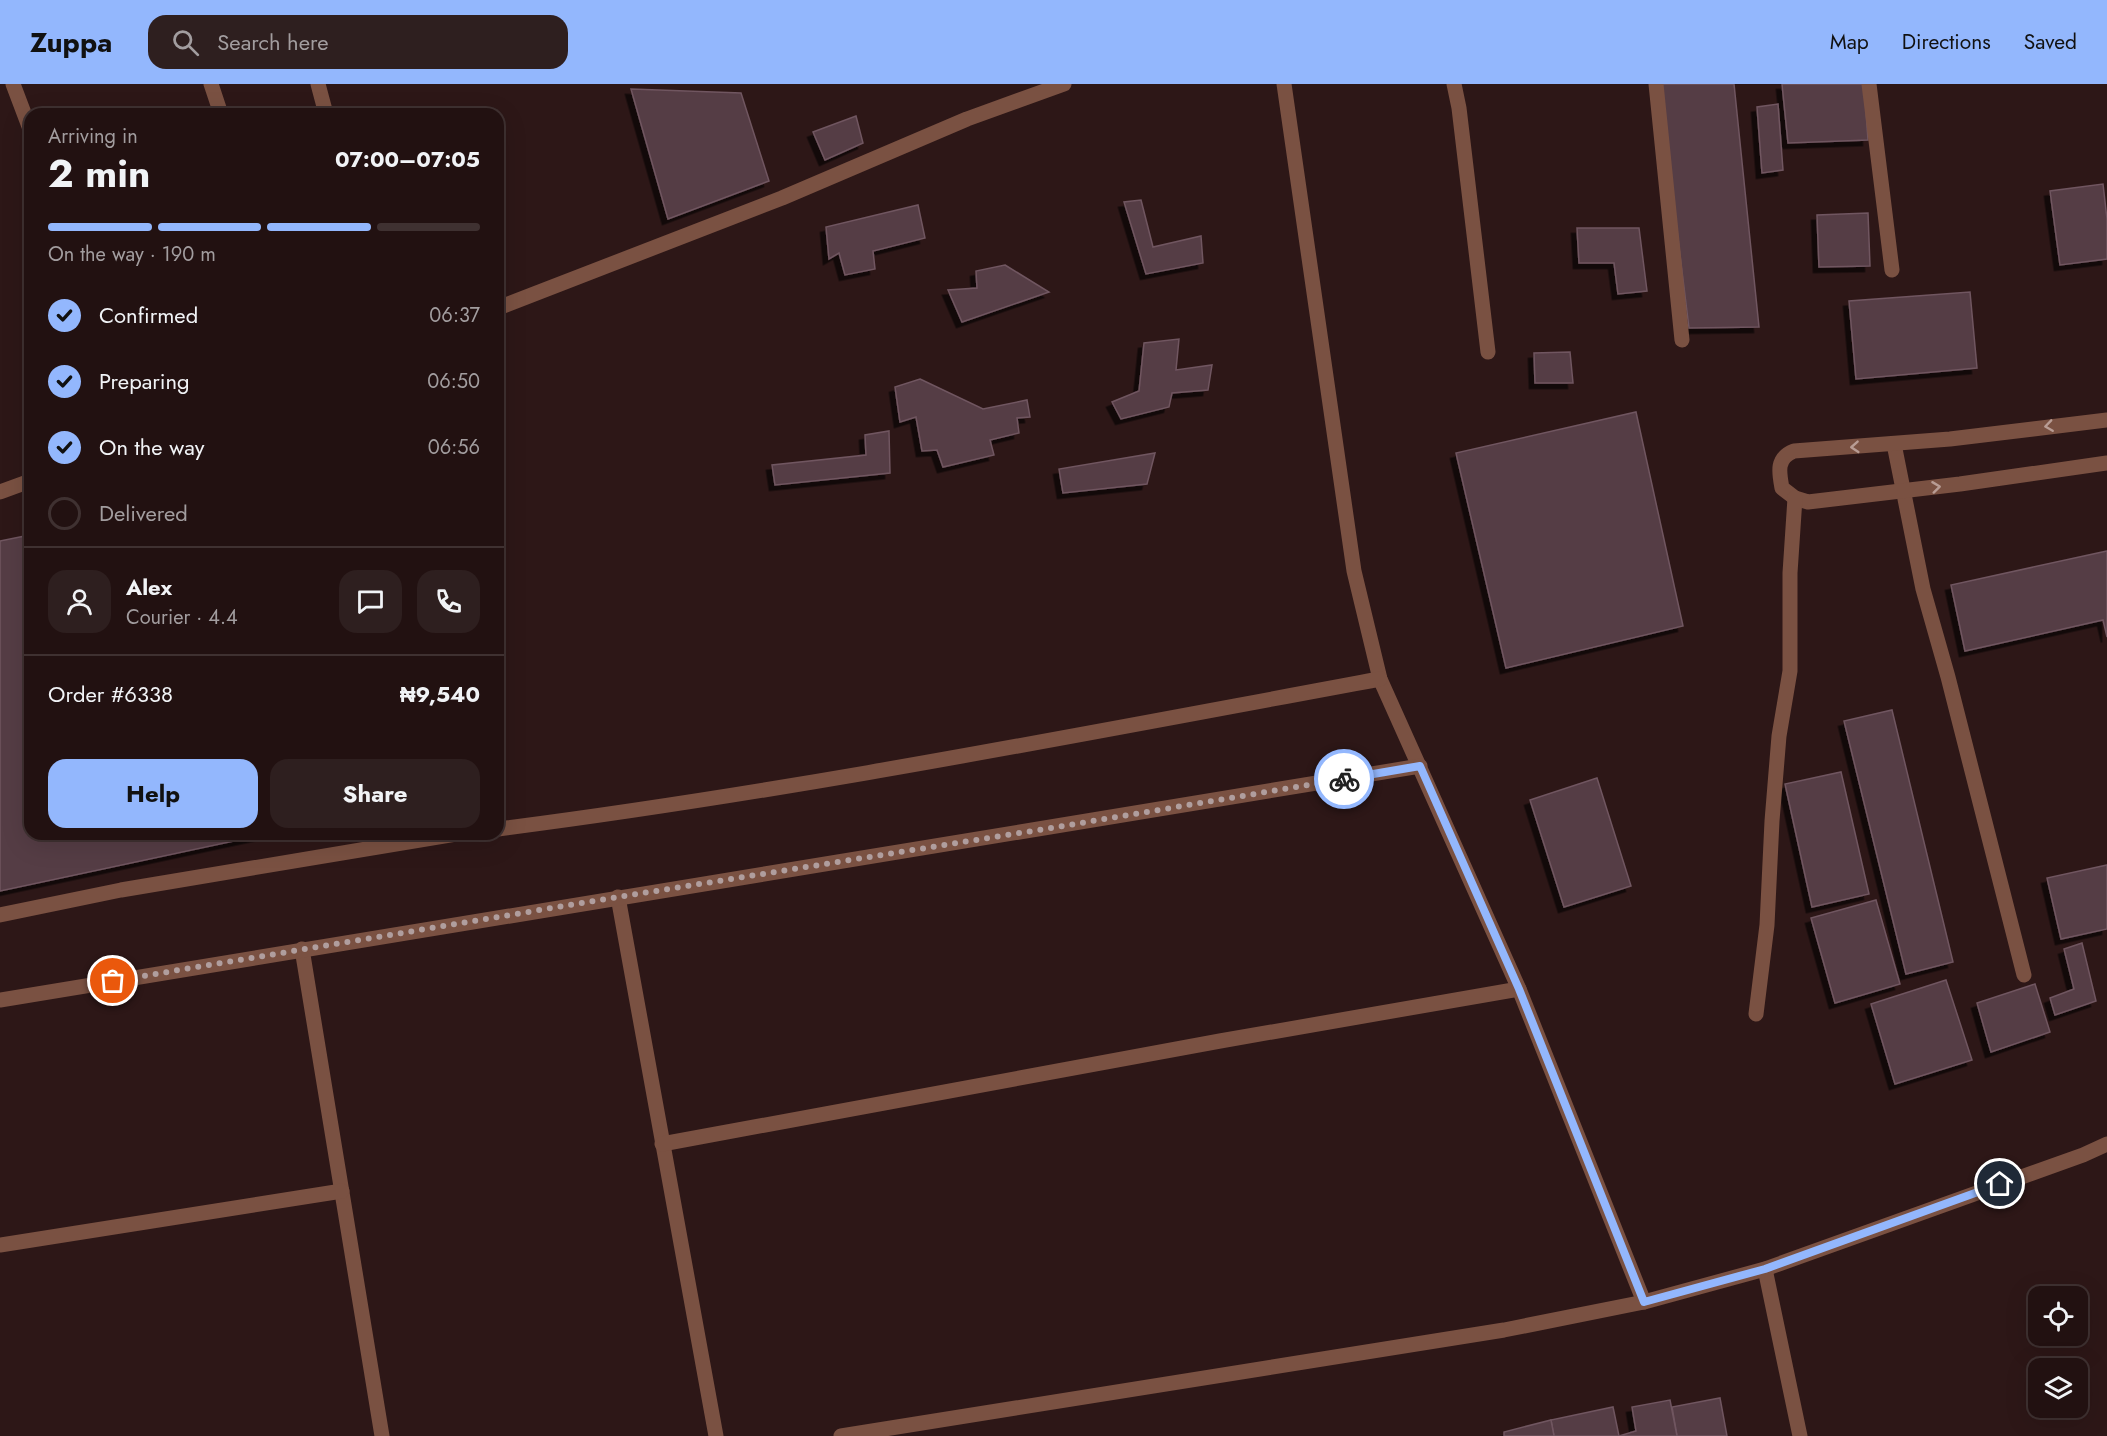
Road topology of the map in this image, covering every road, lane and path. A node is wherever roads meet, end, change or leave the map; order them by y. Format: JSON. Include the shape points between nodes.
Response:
{"nodes":[{"id":1,"x":13,"y":84,"type":"edge"},
{"id":2,"x":211,"y":84,"type":"edge"},
{"id":3,"x":318,"y":84,"type":"edge"},
{"id":4,"x":1064,"y":84,"type":"edge"},
{"id":5,"x":1284,"y":84,"type":"edge"},
{"id":6,"x":1454,"y":84,"type":"edge"},
{"id":7,"x":1656,"y":84,"type":"edge"},
{"id":8,"x":1869,"y":84,"type":"edge"},
{"id":9,"x":218,"y":108,"type":"edge"},
{"id":10,"x":324,"y":108,"type":"edge"},
{"id":11,"x":24,"y":113,"type":"edge"},
{"id":12,"x":1892,"y":270,"type":"dead end"},
{"id":13,"x":504,"y":306,"type":"edge"},
{"id":14,"x":1682,"y":340,"type":"dead end"},
{"id":15,"x":1488,"y":352,"type":"dead end"},
{"id":16,"x":2107,"y":420,"type":"edge"},
{"id":17,"x":1894,"y":444,"type":"junction"},
{"id":18,"x":2107,"y":463,"type":"edge"},
{"id":19,"x":24,"y":483,"type":"edge"},
{"id":20,"x":1904,"y":491,"type":"junction"},
{"id":21,"x":0,"y":492,"type":"edge"},
{"id":22,"x":1795,"y":498,"type":"junction"},
{"id":23,"x":1380,"y":679,"type":"junction"},
{"id":24,"x":1420,"y":766,"type":"junction"},
{"id":25,"x":504,"y":828,"type":"edge"},
{"id":26,"x":420,"y":840,"type":"edge"},
{"id":27,"x":618,"y":897,"type":"junction"},
{"id":28,"x":0,"y":915,"type":"edge"},
{"id":29,"x":302,"y":950,"type":"junction"},
{"id":30,"x":2024,"y":975,"type":"dead end"},
{"id":31,"x":1519,"y":989,"type":"junction"},
{"id":32,"x":0,"y":1000,"type":"edge"},
{"id":33,"x":1756,"y":1014,"type":"dead end"},
{"id":34,"x":662,"y":1144,"type":"junction"},
{"id":35,"x":2107,"y":1144,"type":"edge"},
{"id":36,"x":342,"y":1191,"type":"junction"},
{"id":37,"x":0,"y":1245,"type":"edge"},
{"id":38,"x":1765,"y":1269,"type":"junction"},
{"id":39,"x":1644,"y":1302,"type":"junction"},
{"id":40,"x":382,"y":1436,"type":"edge"},
{"id":41,"x":716,"y":1436,"type":"edge"},
{"id":42,"x":841,"y":1436,"type":"edge"},
{"id":43,"x":1800,"y":1436,"type":"edge"}],
"edges":[{"from":1,"to":11,"type":"street"},
{"from":2,"to":9,"type":"street"},
{"from":3,"to":10,"type":"street"},
{"from":4,"to":13,"type":"street","via":[[967,119],[782,198]]},
{"from":5,"to":23,"type":"street","via":[[1354,571]]},
{"from":6,"to":15,"type":"street"},
{"from":7,"to":14,"type":"street"},
{"from":8,"to":12,"type":"street"},
{"from":16,"to":17,"type":"street","one_way":true},
{"from":17,"to":20,"type":"street"},
{"from":17,"to":22,"type":"street","one_way":true,"via":[[1786,454],[1781,460],[1780,480],[1782,488]]},
{"from":20,"to":18,"type":"street","one_way":true},
{"from":19,"to":21,"type":"street"},
{"from":20,"to":22,"type":"street","via":[[1808,502]]},
{"from":20,"to":30,"type":"street","via":[[1923,589]]},
{"from":22,"to":33,"type":"street","via":[[1790,671],[1779,736],[1767,925]]},
{"from":23,"to":24,"type":"street"},
{"from":23,"to":25,"type":"street","via":[[1012,747],[620,813]]},
{"from":24,"to":27,"type":"street"},
{"from":24,"to":31,"type":"street"},
{"from":26,"to":28,"type":"street","via":[[121,890]]},
{"from":27,"to":29,"type":"street"},
{"from":27,"to":34,"type":"street"},
{"from":29,"to":32,"type":"street"},
{"from":29,"to":36,"type":"street"},
{"from":31,"to":34,"type":"street"},
{"from":31,"to":39,"type":"street"},
{"from":34,"to":41,"type":"street"},
{"from":35,"to":38,"type":"street"},
{"from":36,"to":37,"type":"street"},
{"from":36,"to":40,"type":"street"},
{"from":38,"to":39,"type":"street"},
{"from":38,"to":43,"type":"street"},
{"from":39,"to":42,"type":"street","via":[[1492,1332]]}]}
